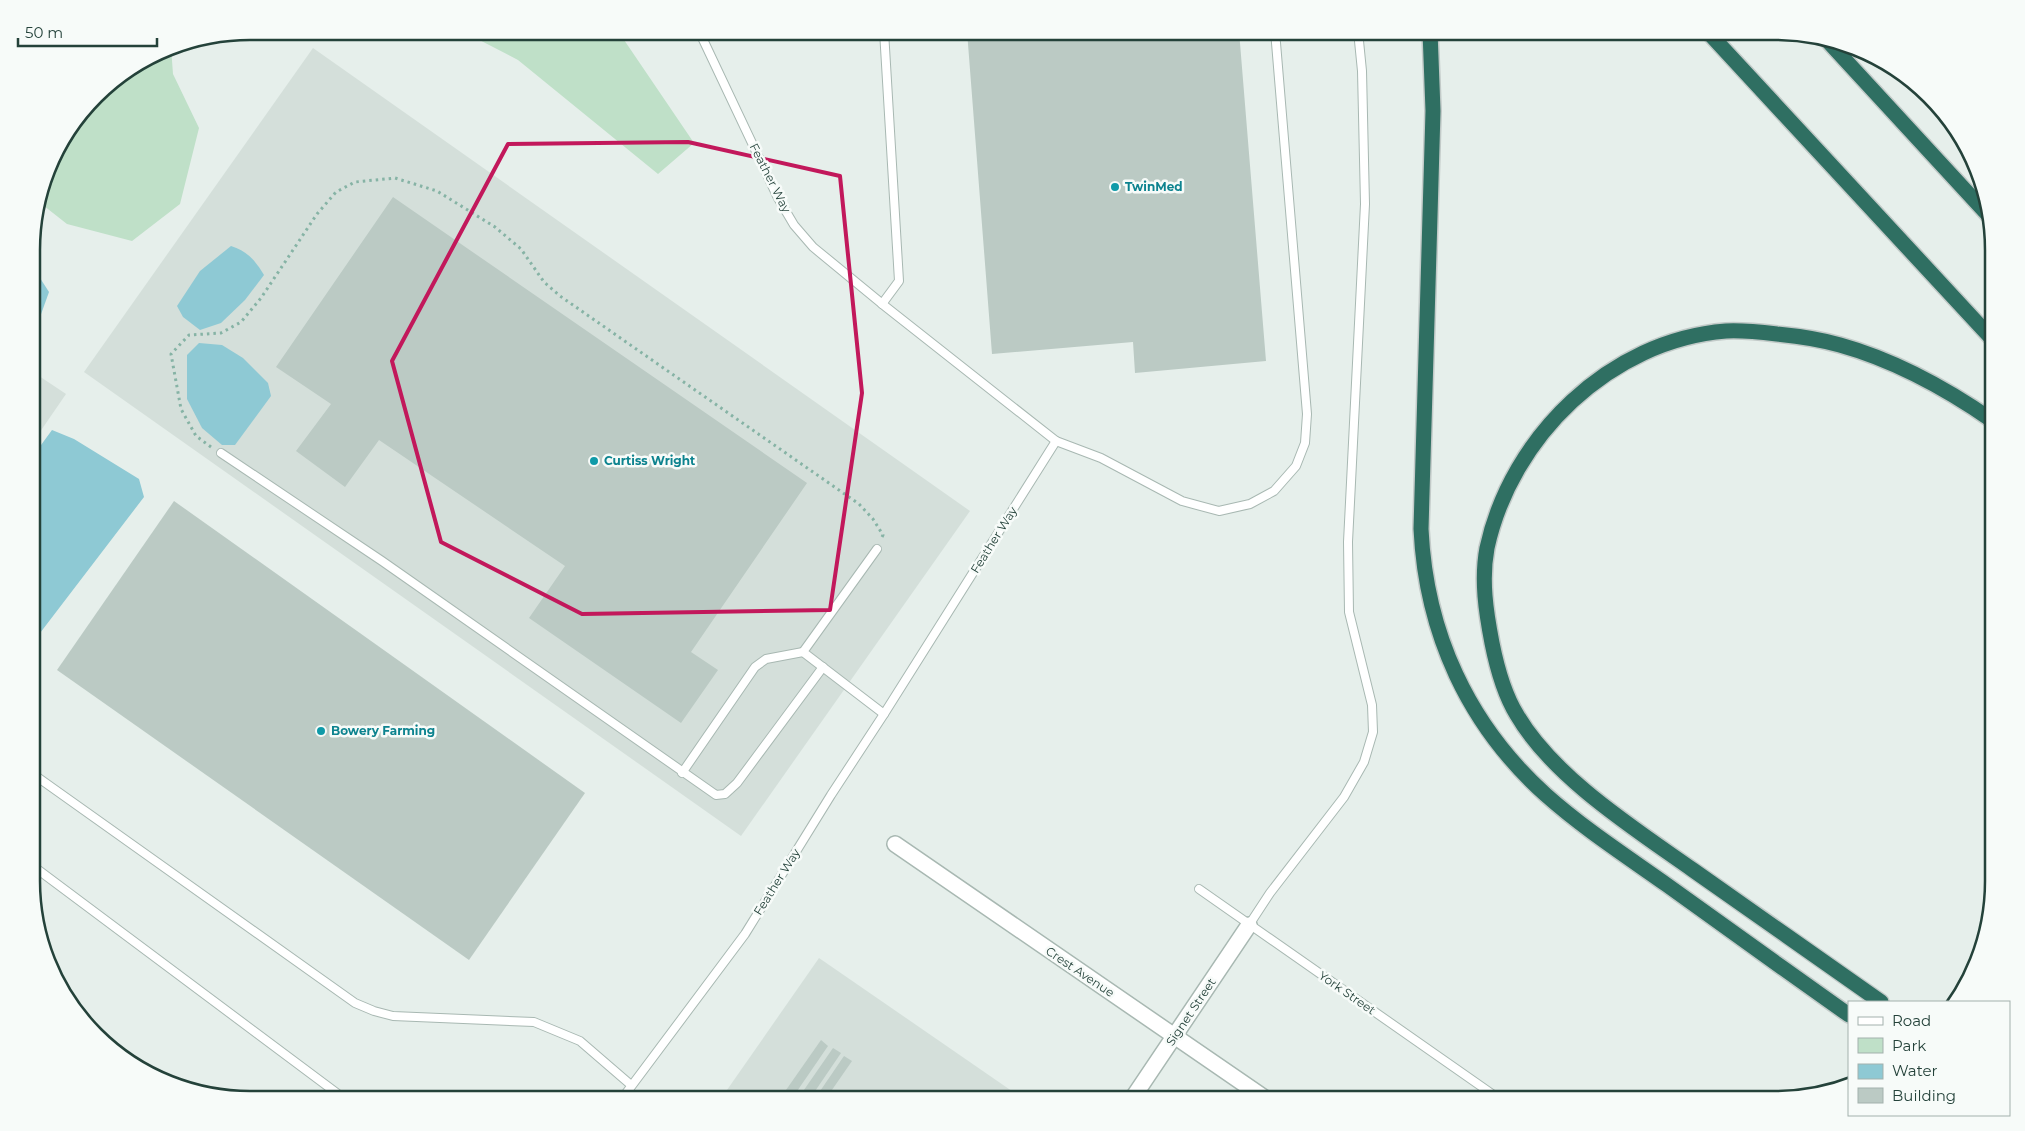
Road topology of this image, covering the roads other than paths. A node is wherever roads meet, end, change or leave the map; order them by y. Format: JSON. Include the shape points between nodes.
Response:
{"nodes":[{"id":1,"x":703,"y":40,"type":"edge"},
{"id":2,"x":885,"y":40,"type":"edge"},
{"id":3,"x":1276,"y":40,"type":"edge"},
{"id":4,"x":1359,"y":40,"type":"edge"},
{"id":5,"x":1430,"y":40,"type":"edge"},
{"id":6,"x":1715,"y":40,"type":"edge"},
{"id":7,"x":1835,"y":49,"type":"edge"},
{"id":8,"x":1980,"y":207,"type":"edge"},
{"id":9,"x":882,"y":304,"type":"junction"},
{"id":10,"x":1985,"y":331,"type":"edge"},
{"id":11,"x":1985,"y":416,"type":"edge"},
{"id":12,"x":1056,"y":441,"type":"junction"},
{"id":13,"x":220,"y":453,"type":"road end"},
{"id":14,"x":877,"y":550,"type":"road end"},
{"id":15,"x":803,"y":652,"type":"junction"},
{"id":16,"x":823,"y":667,"type":"junction"},
{"id":17,"x":884,"y":714,"type":"junction"},
{"id":18,"x":682,"y":773,"type":"junction"},
{"id":19,"x":40,"y":779,"type":"edge"},
{"id":20,"x":895,"y":844,"type":"dead end"},
{"id":21,"x":40,"y":871,"type":"edge"},
{"id":22,"x":1199,"y":890,"type":"dead end"},
{"id":23,"x":1249,"y":925,"type":"junction"},
{"id":24,"x":1880,"y":1001,"type":"edge"},
{"id":25,"x":1848,"y":1014,"type":"edge"},
{"id":26,"x":1175,"y":1037,"type":"junction"},
{"id":27,"x":631,"y":1084,"type":"junction"},
{"id":28,"x":334,"y":1091,"type":"edge"},
{"id":29,"x":627,"y":1091,"type":"edge"},
{"id":30,"x":1138,"y":1091,"type":"edge"},
{"id":31,"x":1253,"y":1091,"type":"edge"},
{"id":32,"x":1488,"y":1091,"type":"edge"}],
"edges":[{"from":1,"to":9,"type":"lane","name":"Feather Way","via":[[794,225],[813,247]]},
{"from":2,"to":9,"type":"lane","via":[[899,280]]},
{"from":3,"to":12,"type":"lane","via":[[1306,414],[1305,443],[1296,466],[1274,491],[1250,504],[1218,511],[1182,501],[1101,458]]},
{"from":4,"to":23,"type":"lane","via":[[1365,204],[1348,542],[1349,612],[1372,705],[1373,732],[1364,762],[1344,798]]},
{"from":5,"to":25,"type":"highway","via":[[1433,112],[1422,565],[1438,634],[1453,670],[1487,730],[1546,795],[1620,852]]},
{"from":6,"to":10,"type":"highway"},
{"from":7,"to":8,"type":"highway"},
{"from":9,"to":12,"type":"lane","name":"Feather Way"},
{"from":11,"to":24,"type":"highway","via":[[1926,380],[1840,344],[1763,332],[1726,331],[1690,337],[1623,363],[1588,386],[1564,408],[1526,457],[1508,487],[1487,551],[1487,617],[1495,655],[1503,686],[1516,714],[1534,740],[1586,792]]},
{"from":12,"to":17,"type":"lane","name":"Feather Way"},
{"from":13,"to":18,"type":"lane","via":[[382,561]]},
{"from":14,"to":15,"type":"lane"},
{"from":15,"to":16,"type":"lane"},
{"from":15,"to":18,"type":"lane","via":[[766,659],[755,667]]},
{"from":16,"to":17,"type":"lane"},
{"from":16,"to":18,"type":"lane","via":[[731,790],[716,795]]},
{"from":17,"to":27,"type":"lane","name":"Feather Way","via":[[745,934]]},
{"from":19,"to":27,"type":"lane","via":[[356,1003],[374,1012],[393,1016],[534,1022],[580,1041]]},
{"from":20,"to":26,"type":"street","name":"Crest Avenue"},
{"from":21,"to":28,"type":"lane"},
{"from":22,"to":23,"type":"lane","name":"York Street"},
{"from":23,"to":26,"type":"street","name":"Signet Street"},
{"from":23,"to":32,"type":"lane","name":"York Street"},
{"from":26,"to":30,"type":"street","name":"Signet Street"},
{"from":26,"to":31,"type":"street","name":"Crest Avenue"},
{"from":27,"to":29,"type":"lane","name":"Feather Way"}]}
